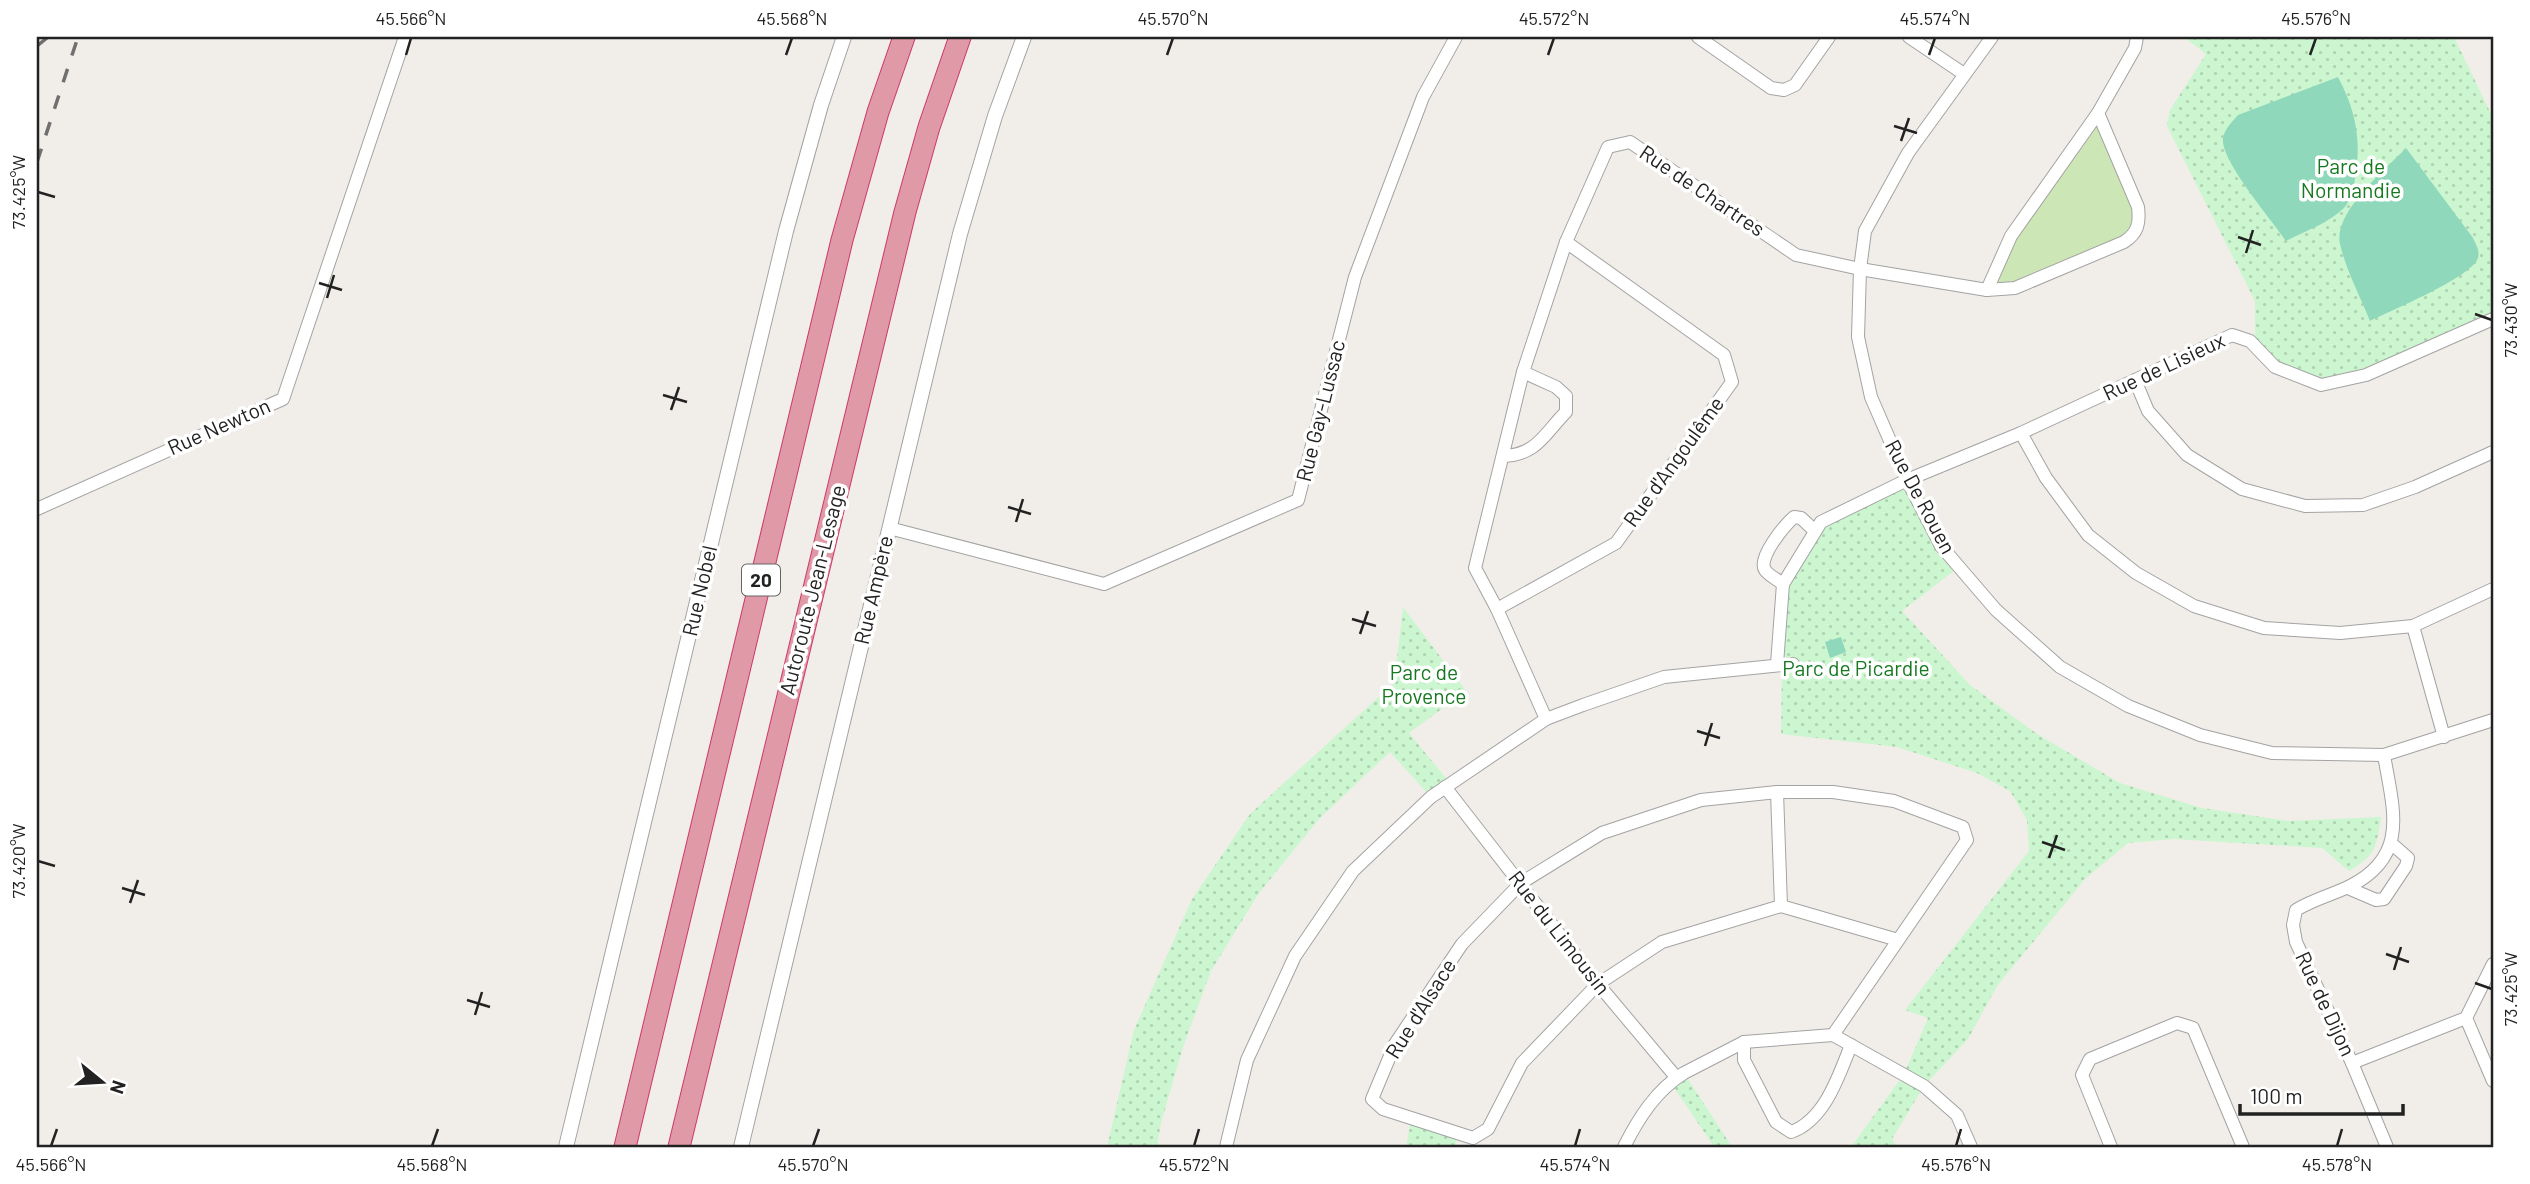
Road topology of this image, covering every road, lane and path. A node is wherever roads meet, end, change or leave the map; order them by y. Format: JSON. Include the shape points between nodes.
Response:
{"nodes":[{"id":1,"x":405,"y":37,"type":"edge"},
{"id":2,"x":844,"y":37,"type":"edge"},
{"id":3,"x":904,"y":37,"type":"edge"},
{"id":4,"x":960,"y":37,"type":"edge"},
{"id":5,"x":1024,"y":37,"type":"edge"},
{"id":6,"x":1456,"y":37,"type":"edge"},
{"id":7,"x":1698,"y":37,"type":"edge"},
{"id":8,"x":1829,"y":37,"type":"edge"},
{"id":9,"x":1909,"y":37,"type":"edge"},
{"id":10,"x":1992,"y":37,"type":"edge"},
{"id":11,"x":2137,"y":37,"type":"edge"},
{"id":12,"x":1965,"y":75,"type":"junction"},
{"id":13,"x":2098,"y":113,"type":"junction"},
{"id":14,"x":1566,"y":242,"type":"junction"},
{"id":15,"x":1860,"y":269,"type":"junction"},
{"id":16,"x":1987,"y":290,"type":"junction"},
{"id":17,"x":2493,"y":319,"type":"edge"},
{"id":18,"x":1523,"y":372,"type":"junction"},
{"id":19,"x":2134,"y":380,"type":"junction"},
{"id":20,"x":2021,"y":433,"type":"junction"},
{"id":21,"x":2493,"y":452,"type":"edge"},
{"id":22,"x":1503,"y":456,"type":"junction"},
{"id":23,"x":1907,"y":480,"type":"junction"},
{"id":24,"x":37,"y":509,"type":"edge"},
{"id":25,"x":889,"y":528,"type":"junction"},
{"id":26,"x":1815,"y":531,"type":"junction"},
{"id":27,"x":1783,"y":584,"type":"junction"},
{"id":28,"x":2493,"y":589,"type":"edge"},
{"id":29,"x":1497,"y":609,"type":"junction"},
{"id":30,"x":2413,"y":626,"type":"junction"},
{"id":31,"x":1777,"y":664,"type":"junction"},
{"id":32,"x":1793,"y":664,"type":"dead end"},
{"id":33,"x":1546,"y":719,"type":"junction"},
{"id":34,"x":2493,"y":720,"type":"edge"},
{"id":35,"x":2444,"y":737,"type":"junction"},
{"id":36,"x":2384,"y":755,"type":"junction"},
{"id":37,"x":1444,"y":787,"type":"junction"},
{"id":38,"x":1777,"y":792,"type":"junction"},
{"id":39,"x":2392,"y":844,"type":"junction"},
{"id":40,"x":1521,"y":883,"type":"junction"},
{"id":41,"x":2348,"y":888,"type":"junction"},
{"id":42,"x":1781,"y":906,"type":"junction"},
{"id":43,"x":1898,"y":940,"type":"junction"},
{"id":44,"x":2493,"y":964,"type":"edge"},
{"id":45,"x":1598,"y":984,"type":"junction"},
{"id":46,"x":2466,"y":1018,"type":"junction"},
{"id":47,"x":1833,"y":1035,"type":"junction"},
{"id":48,"x":1744,"y":1042,"type":"junction"},
{"id":49,"x":1851,"y":1045,"type":"junction"},
{"id":50,"x":2352,"y":1063,"type":"junction"},
{"id":51,"x":1676,"y":1077,"type":"junction"},
{"id":52,"x":2493,"y":1081,"type":"edge"},
{"id":53,"x":566,"y":1147,"type":"edge"},
{"id":54,"x":625,"y":1147,"type":"edge"},
{"id":55,"x":679,"y":1147,"type":"edge"},
{"id":56,"x":741,"y":1147,"type":"edge"},
{"id":57,"x":1226,"y":1147,"type":"edge"},
{"id":58,"x":1624,"y":1147,"type":"edge"},
{"id":59,"x":1972,"y":1147,"type":"edge"},
{"id":60,"x":2111,"y":1147,"type":"edge"},
{"id":61,"x":2243,"y":1147,"type":"edge"},
{"id":62,"x":2387,"y":1147,"type":"edge"}],
"edges":[{"from":1,"to":24,"type":"street","name":"Rue Newton","via":[[283,399]]},
{"from":2,"to":53,"type":"street","name":"Rue Nobel","via":[[786,231]]},
{"from":3,"to":54,"type":"highway","number":"20","via":[[842,240]]},
{"from":4,"to":55,"type":"highway","name":"Autoroute Jean-Lesage","number":"20","via":[[902,222]]},
{"from":5,"to":25,"type":"street","name":"Rue Ampère","via":[[965,213]]},
{"from":6,"to":25,"type":"street","name":"Rue Gay-Lussac","via":[[1423,97],[1355,277],[1298,500],[1104,584]]},
{"from":7,"to":8,"type":"street","via":[[1771,88],[1784,90],[1795,85]]},
{"from":9,"to":12,"type":"street"},
{"from":10,"to":12,"type":"street","name":"Rue De Rouen"},
{"from":11,"to":13,"type":"street"},
{"from":12,"to":15,"type":"street","name":"Rue De Rouen","via":[[1908,153],[1865,231]]},
{"from":13,"to":16,"type":"street","via":[[2011,236]]},
{"from":13,"to":16,"type":"street","name":"Rue de Chartres","via":[[2138,207],[2140,222],[2132,237],[2015,288]]},
{"from":14,"to":15,"type":"street","name":"Rue de Chartres","via":[[1608,147],[1630,142],[1796,255]]},
{"from":14,"to":18,"type":"street","name":"Rue de Chartres"},
{"from":14,"to":29,"type":"street","name":"Rue d'Angoulême","via":[[1724,355],[1732,382],[1616,543]]},
{"from":15,"to":16,"type":"street","name":"Rue de Chartres"},
{"from":15,"to":23,"type":"street","name":"Rue De Rouen","via":[[1858,337],[1871,397]]},
{"from":17,"to":19,"type":"street","name":"Rue de Lisieux","via":[[2366,374],[2320,386],[2275,367],[2250,341],[2232,335]]},
{"from":18,"to":22,"type":"street","name":"Rue de Chartres"},
{"from":18,"to":22,"type":"street","via":[[1566,396],[1566,412],[1535,446],[1519,455]]},
{"from":19,"to":20,"type":"street","name":"Rue de Lisieux"},
{"from":19,"to":21,"type":"street","via":[[2148,411],[2187,455],[2242,489],[2305,506],[2363,505]]},
{"from":20,"to":23,"type":"street","name":"Rue de Lisieux"},
{"from":20,"to":30,"type":"street","via":[[2046,478],[2088,535],[2136,573],[2194,606],[2264,628],[2340,633]]},
{"from":22,"to":29,"type":"street","name":"Rue de Chartres","via":[[1475,568]]},
{"from":23,"to":26,"type":"street","name":"Rue de Lisieux","via":[[1821,522]]},
{"from":23,"to":36,"type":"street","name":"Rue De Rouen","via":[[1941,546],[1996,610],[2060,667],[2128,706],[2200,735],[2272,752]]},
{"from":25,"to":56,"type":"street","name":"Rue Ampère"},
{"from":26,"to":27,"type":"street"},
{"from":26,"to":27,"type":"street","via":[[1794,517],[1765,555],[1765,571]]},
{"from":27,"to":31,"type":"street"},
{"from":28,"to":30,"type":"street"},
{"from":29,"to":33,"type":"street","name":"Rue de Chartres"},
{"from":30,"to":35,"type":"street"},
{"from":31,"to":32,"type":"street"},
{"from":31,"to":33,"type":"street","via":[[1664,677]]},
{"from":33,"to":37,"type":"street"},
{"from":34,"to":35,"type":"street","name":"Rue De Rouen"},
{"from":35,"to":36,"type":"street","name":"Rue De Rouen"},
{"from":36,"to":39,"type":"street","via":[[2394,816]]},
{"from":37,"to":40,"type":"street","name":"Rue du Limousin"},
{"from":37,"to":57,"type":"street","via":[[1353,871],[1296,956],[1247,1060]]},
{"from":38,"to":40,"type":"street","via":[[1701,800],[1602,833]]},
{"from":38,"to":42,"type":"street"},
{"from":38,"to":43,"type":"street","via":[[1833,792],[1894,801],[1963,827],[1967,840]]},
{"from":39,"to":41,"type":"street","name":"Rue de Dijon","via":[[2370,875]]},
{"from":39,"to":41,"type":"street","via":[[2408,858],[2384,900]]},
{"from":40,"to":45,"type":"street","name":"Rue du Limousin"},
{"from":40,"to":45,"type":"street","name":"Rue d'Alsace","via":[[1462,944],[1395,1044],[1372,1099],[1382,1109],[1473,1138],[1488,1129],[1522,1063]]},
{"from":41,"to":50,"type":"street","name":"Rue de Dijon","via":[[2297,910],[2293,925],[2296,942]]},
{"from":42,"to":43,"type":"street"},
{"from":42,"to":45,"type":"street","via":[[1662,942]]},
{"from":43,"to":47,"type":"street"},
{"from":44,"to":46,"type":"street"},
{"from":45,"to":51,"type":"street","name":"Rue du Limousin"},
{"from":46,"to":50,"type":"street"},
{"from":46,"to":52,"type":"street"},
{"from":47,"to":48,"type":"street"},
{"from":47,"to":49,"type":"street"},
{"from":48,"to":49,"type":"street","via":[[1744,1060],[1776,1122],[1791,1132],[1817,1113],[1837,1081]]},
{"from":48,"to":51,"type":"street"},
{"from":49,"to":59,"type":"street","via":[[1924,1086],[1956,1115]]},
{"from":50,"to":62,"type":"street","name":"Rue de Dijon"},
{"from":51,"to":58,"type":"street","via":[[1642,1113]]},
{"from":60,"to":61,"type":"street","via":[[2082,1075],[2090,1059],[2177,1023],[2193,1028]]}]}
